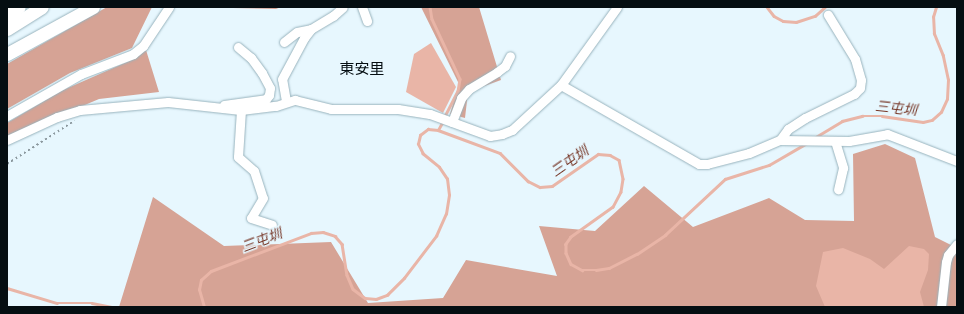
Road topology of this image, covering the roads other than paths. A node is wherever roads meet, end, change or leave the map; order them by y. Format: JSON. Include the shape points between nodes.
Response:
{"nodes":[{"id":1,"x":19,"y":7,"type":"edge"},
{"id":2,"x":42,"y":7,"type":"edge"},
{"id":3,"x":74,"y":7,"type":"edge"},
{"id":4,"x":93,"y":7,"type":"edge"},
{"id":5,"x":169,"y":7,"type":"edge"},
{"id":6,"x":343,"y":7,"type":"edge"},
{"id":7,"x":362,"y":7,"type":"edge"},
{"id":8,"x":617,"y":7,"type":"edge"},
{"id":9,"x":7,"y":15,"type":"edge"},
{"id":10,"x":828,"y":15,"type":"dead end"},
{"id":11,"x":367,"y":21,"type":"dead end"},
{"id":12,"x":7,"y":29,"type":"edge"},
{"id":13,"x":310,"y":29,"type":"junction"},
{"id":14,"x":284,"y":42,"type":"dead end"},
{"id":15,"x":238,"y":47,"type":"dead end"},
{"id":16,"x":7,"y":54,"type":"edge"},
{"id":17,"x":510,"y":56,"type":"dead end"},
{"id":18,"x":561,"y":85,"type":"junction"},
{"id":19,"x":286,"y":101,"type":"junction"},
{"id":20,"x":214,"y":107,"type":"junction"},
{"id":21,"x":241,"y":110,"type":"junction"},
{"id":22,"x":7,"y":116,"type":"edge"},
{"id":23,"x":452,"y":122,"type":"junction"},
{"id":24,"x":7,"y":140,"type":"edge"},
{"id":25,"x":780,"y":140,"type":"junction"},
{"id":26,"x":836,"y":141,"type":"junction"},
{"id":27,"x":957,"y":161,"type":"edge"},
{"id":28,"x":838,"y":189,"type":"dead end"},
{"id":29,"x":272,"y":225,"type":"dead end"},
{"id":30,"x":957,"y":244,"type":"edge"},
{"id":31,"x":941,"y":307,"type":"edge"}],
"edges":[{"from":1,"to":9,"type":"highway"},
{"from":2,"to":12,"type":"highway"},
{"from":3,"to":16,"type":"highway"},
{"from":4,"to":16,"type":"highway"},
{"from":5,"to":22,"type":"street","via":[[143,46],[133,54],[81,74]]},
{"from":6,"to":13,"type":"street"},
{"from":7,"to":11,"type":"street"},
{"from":8,"to":18,"type":"street"},
{"from":10,"to":25,"type":"street","via":[[855,59],[861,80],[860,88],[854,94],[788,129]]},
{"from":13,"to":14,"type":"street","via":[[297,32]]},
{"from":13,"to":19,"type":"street","via":[[282,79]]},
{"from":15,"to":20,"type":"street","via":[[251,58],[262,73],[270,88],[269,95],[266,98]]},
{"from":17,"to":23,"type":"street","via":[[498,72],[469,89],[461,98]]},
{"from":18,"to":23,"type":"street","via":[[512,130],[502,134],[490,136]]},
{"from":18,"to":25,"type":"street","via":[[699,164],[749,152]]},
{"from":19,"to":21,"type":"street","via":[[270,107]]},
{"from":19,"to":23,"type":"street","via":[[295,100],[331,109],[398,109],[439,116]]},
{"from":20,"to":21,"type":"street"},
{"from":20,"to":24,"type":"street","via":[[168,102],[80,110],[57,117]]},
{"from":21,"to":29,"type":"street","via":[[238,158],[254,171],[263,198],[251,218]]},
{"from":25,"to":26,"type":"street"},
{"from":26,"to":27,"type":"street","via":[[881,135],[896,136]]},
{"from":26,"to":28,"type":"street","via":[[842,168]]},
{"from":30,"to":31,"type":"street","via":[[946,262]]}]}
